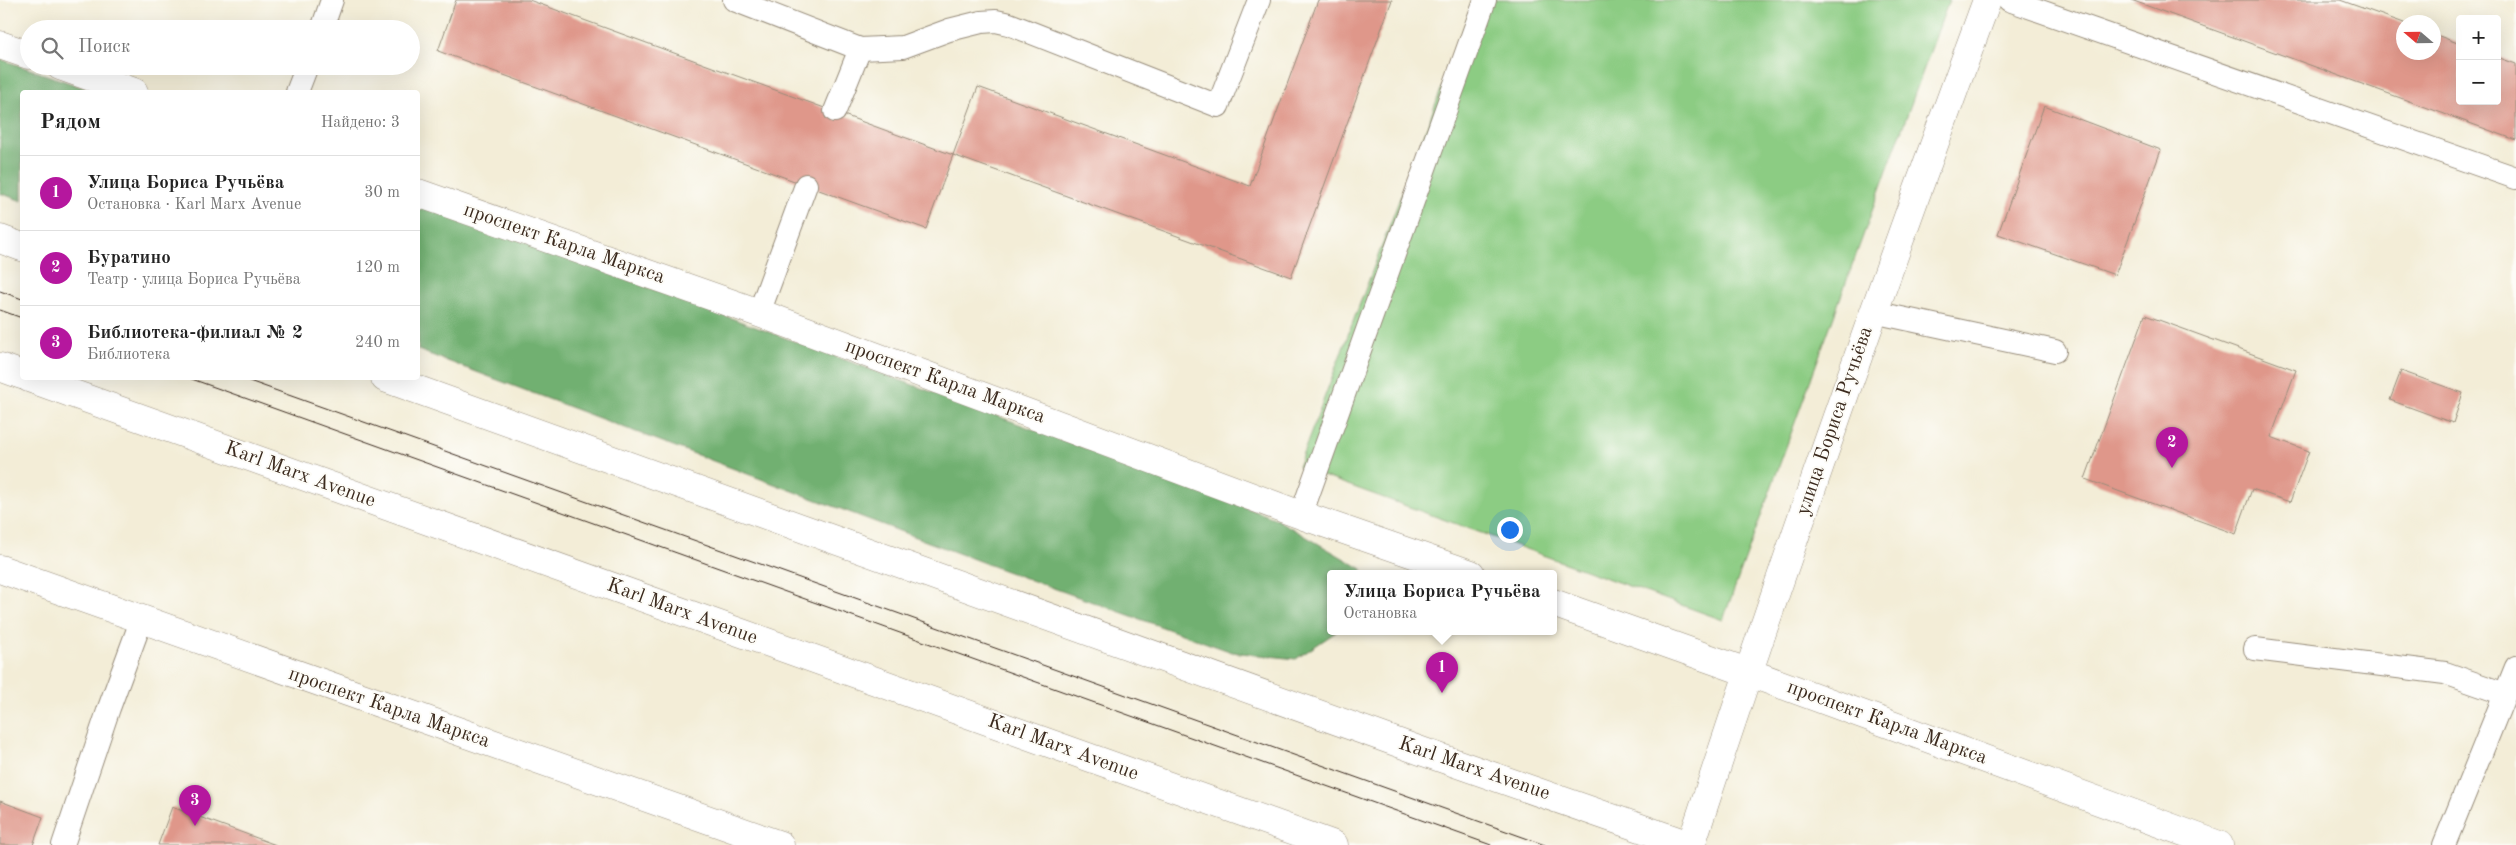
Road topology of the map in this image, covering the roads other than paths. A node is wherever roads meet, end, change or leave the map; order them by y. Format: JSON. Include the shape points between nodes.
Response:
{"nodes":[{"id":1,"x":332,"y":0,"type":"edge"},
{"id":2,"x":734,"y":0,"type":"edge"},
{"id":3,"x":1259,"y":0,"type":"edge"},
{"id":4,"x":1485,"y":0,"type":"edge"},
{"id":5,"x":1987,"y":0,"type":"edge"},
{"id":6,"x":2010,"y":0,"type":"edge"},
{"id":7,"x":325,"y":20,"type":"edge"},
{"id":8,"x":0,"y":45,"type":"edge"},
{"id":9,"x":860,"y":49,"type":"junction"},
{"id":10,"x":20,"y":52,"type":"edge"},
{"id":11,"x":86,"y":75,"type":"edge"},
{"id":12,"x":304,"y":75,"type":"edge"},
{"id":13,"x":128,"y":90,"type":"edge"},
{"id":14,"x":298,"y":90,"type":"edge"},
{"id":15,"x":835,"y":112,"type":"dead end"},
{"id":16,"x":2516,"y":178,"type":"edge"},
{"id":17,"x":806,"y":185,"type":"dead end"},
{"id":18,"x":420,"y":194,"type":"edge"},
{"id":19,"x":0,"y":238,"type":"edge"},
{"id":20,"x":20,"y":246,"type":"edge"},
{"id":21,"x":1873,"y":312,"type":"junction"},
{"id":22,"x":759,"y":313,"type":"junction"},
{"id":23,"x":2055,"y":351,"type":"dead end"},
{"id":24,"x":0,"y":367,"type":"edge"},
{"id":25,"x":20,"y":374,"type":"edge"},
{"id":26,"x":36,"y":380,"type":"edge"},
{"id":27,"x":391,"y":380,"type":"edge"},
{"id":28,"x":1301,"y":515,"type":"junction"},
{"id":29,"x":0,"y":569,"type":"edge"},
{"id":30,"x":1459,"y":570,"type":"edge"},
{"id":31,"x":1557,"y":604,"type":"edge"},
{"id":32,"x":141,"y":620,"type":"junction"},
{"id":33,"x":2255,"y":649,"type":"dead end"},
{"id":34,"x":2516,"y":667,"type":"edge"},
{"id":35,"x":1747,"y":672,"type":"junction"},
{"id":36,"x":2505,"y":694,"type":"junction"},
{"id":37,"x":63,"y":845,"type":"edge"},
{"id":38,"x":780,"y":845,"type":"edge"},
{"id":39,"x":1334,"y":845,"type":"edge"},
{"id":40,"x":1690,"y":845,"type":"edge"},
{"id":41,"x":2219,"y":845,"type":"edge"},
{"id":42,"x":2444,"y":845,"type":"edge"}],
"edges":[{"from":1,"to":7,"type":"lane"},
{"from":2,"to":9,"type":"lane"},
{"from":3,"to":9,"type":"lane","via":[[1218,106],[996,21],[949,30],[903,47]]},
{"from":4,"to":28,"type":"lane"},
{"from":5,"to":21,"type":"street","name":"улица Бориса Ручьёва"},
{"from":6,"to":16,"type":"lane"},
{"from":8,"to":10,"type":"street"},
{"from":9,"to":15,"type":"lane"},
{"from":11,"to":13,"type":"street"},
{"from":12,"to":14,"type":"lane"},
{"from":17,"to":22,"type":"lane"},
{"from":18,"to":22,"type":"street","name":"проспект Карла Маркса"},
{"from":19,"to":20,"type":"street"},
{"from":21,"to":23,"type":"lane"},
{"from":21,"to":35,"type":"street","name":"улица Бориса Ручьёва"},
{"from":22,"to":28,"type":"street","name":"проспект Карла Маркса"},
{"from":24,"to":25,"type":"street"},
{"from":26,"to":39,"type":"street","name":"Karl Marx Avenue"},
{"from":27,"to":40,"type":"street","name":"Karl Marx Avenue"},
{"from":28,"to":30,"type":"street","name":"проспект Карла Маркса"},
{"from":29,"to":32,"type":"street","name":"проспект Карла Маркса"},
{"from":31,"to":35,"type":"street","name":"проспект Карла Маркса"},
{"from":32,"to":37,"type":"lane"},
{"from":32,"to":38,"type":"street","name":"проспект Карла Маркса"},
{"from":33,"to":36,"type":"lane","via":[[2444,673]]},
{"from":34,"to":36,"type":"lane"},
{"from":35,"to":40,"type":"street","name":"улица Бориса Ручьёва"},
{"from":35,"to":41,"type":"street","name":"проспект Карла Маркса"},
{"from":36,"to":42,"type":"lane"}]}
